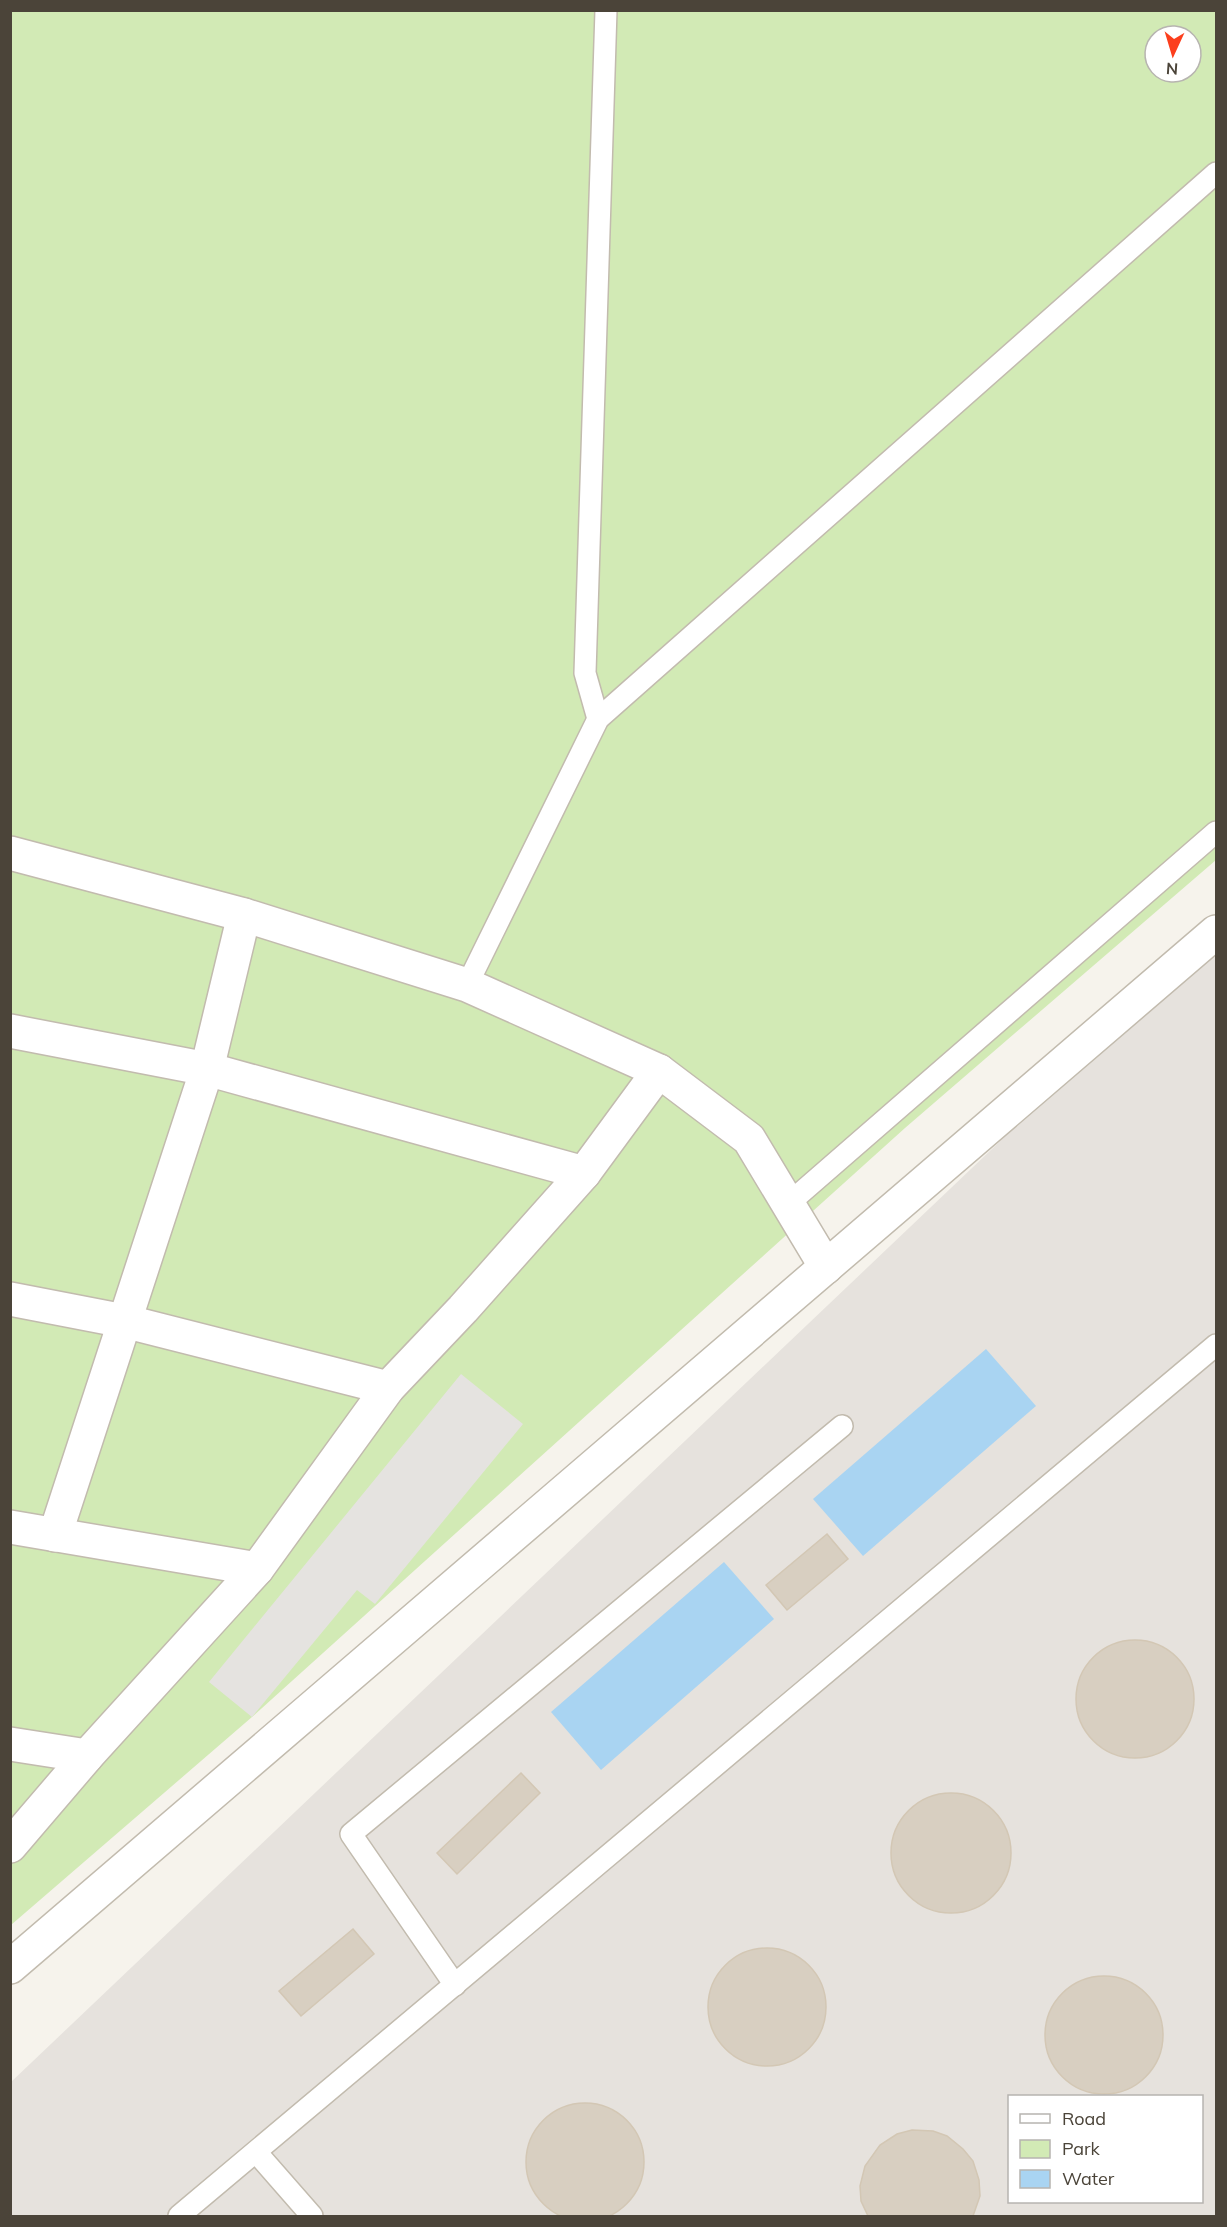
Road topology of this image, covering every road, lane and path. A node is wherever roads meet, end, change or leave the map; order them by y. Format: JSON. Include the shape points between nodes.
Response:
{"nodes":[{"id":1,"x":606,"y":10,"type":"edge"},
{"id":2,"x":1216,"y":173,"type":"edge"},
{"id":3,"x":598,"y":720,"type":"junction"},
{"id":4,"x":1216,"y":832,"type":"edge"},
{"id":5,"x":10,"y":853,"type":"edge"},
{"id":6,"x":244,"y":915,"type":"junction"},
{"id":7,"x":1216,"y":932,"type":"edge"},
{"id":8,"x":467,"y":985,"type":"junction"},
{"id":9,"x":10,"y":1031,"type":"edge"},
{"id":10,"x":207,"y":1069,"type":"junction"},
{"id":11,"x":659,"y":1071,"type":"junction"},
{"id":12,"x":584,"y":1173,"type":"junction"},
{"id":13,"x":788,"y":1204,"type":"junction"},
{"id":14,"x":826,"y":1267,"type":"junction"},
{"id":15,"x":10,"y":1299,"type":"edge"},
{"id":16,"x":124,"y":1321,"type":"junction"},
{"id":17,"x":1216,"y":1345,"type":"edge"},
{"id":18,"x":388,"y":1388,"type":"junction"},
{"id":19,"x":842,"y":1426,"type":"dead end"},
{"id":20,"x":10,"y":1527,"type":"edge"},
{"id":21,"x":55,"y":1535,"type":"junction"},
{"id":22,"x":257,"y":1569,"type":"junction"},
{"id":23,"x":10,"y":1744,"type":"edge"},
{"id":24,"x":87,"y":1756,"type":"junction"},
{"id":25,"x":10,"y":1846,"type":"edge"},
{"id":26,"x":10,"y":1967,"type":"edge"},
{"id":27,"x":455,"y":1985,"type":"junction"},
{"id":28,"x":256,"y":2152,"type":"junction"},
{"id":29,"x":179,"y":2217,"type":"edge"},
{"id":30,"x":312,"y":2217,"type":"edge"}],
"edges":[{"from":1,"to":3,"type":"lane","via":[[585,673]]},
{"from":2,"to":3,"type":"lane"},
{"from":3,"to":8,"type":"lane"},
{"from":4,"to":13,"type":"lane"},
{"from":5,"to":6,"type":"street"},
{"from":6,"to":8,"type":"street"},
{"from":6,"to":10,"type":"street"},
{"from":7,"to":14,"type":"street"},
{"from":8,"to":11,"type":"street"},
{"from":9,"to":10,"type":"street"},
{"from":10,"to":12,"type":"street"},
{"from":10,"to":16,"type":"street"},
{"from":11,"to":12,"type":"street"},
{"from":11,"to":13,"type":"street","via":[[749,1139]]},
{"from":12,"to":18,"type":"street"},
{"from":13,"to":14,"type":"street"},
{"from":14,"to":26,"type":"street"},
{"from":15,"to":16,"type":"street"},
{"from":16,"to":18,"type":"street"},
{"from":16,"to":21,"type":"street"},
{"from":17,"to":27,"type":"lane"},
{"from":18,"to":22,"type":"street"},
{"from":19,"to":27,"type":"lane","via":[[351,1834]]},
{"from":20,"to":21,"type":"street"},
{"from":21,"to":22,"type":"street"},
{"from":22,"to":24,"type":"street"},
{"from":23,"to":24,"type":"street"},
{"from":24,"to":25,"type":"street"},
{"from":27,"to":28,"type":"lane"},
{"from":28,"to":29,"type":"lane"},
{"from":28,"to":30,"type":"lane"}]}
